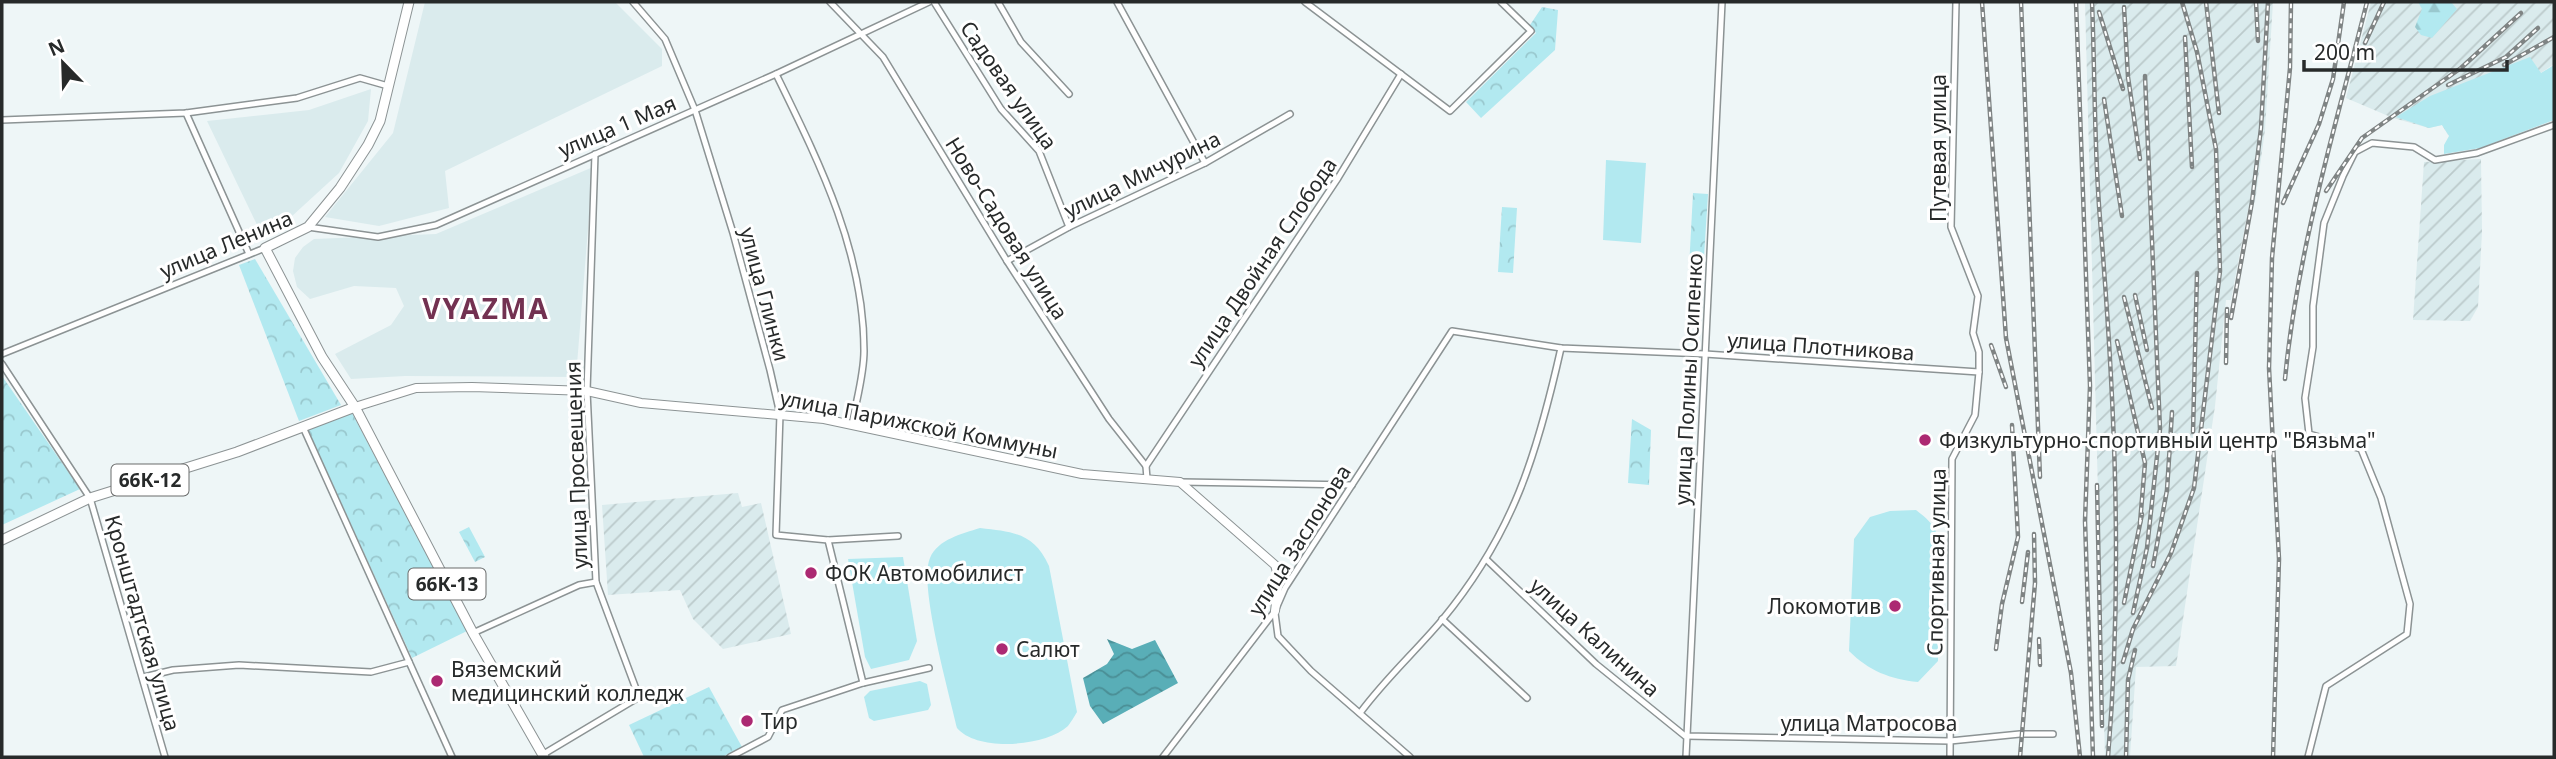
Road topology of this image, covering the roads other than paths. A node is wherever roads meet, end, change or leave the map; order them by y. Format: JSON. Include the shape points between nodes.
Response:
{"nodes":[{"id":1,"x":409,"y":2,"type":"edge"},
{"id":2,"x":633,"y":2,"type":"edge"},
{"id":3,"x":830,"y":2,"type":"edge"},
{"id":4,"x":932,"y":2,"type":"edge"},
{"id":5,"x":998,"y":2,"type":"edge"},
{"id":6,"x":1117,"y":2,"type":"edge"},
{"id":7,"x":1305,"y":2,"type":"edge"},
{"id":8,"x":1501,"y":2,"type":"edge"},
{"id":9,"x":1722,"y":2,"type":"edge"},
{"id":10,"x":1956,"y":2,"type":"edge"},
{"id":11,"x":921,"y":4,"type":"edge"},
{"id":12,"x":863,"y":33,"type":"junction"},
{"id":13,"x":776,"y":74,"type":"junction"},
{"id":14,"x":1402,"y":74,"type":"junction"},
{"id":15,"x":388,"y":86,"type":"junction"},
{"id":16,"x":1069,"y":94,"type":"dead end"},
{"id":17,"x":695,"y":110,"type":"junction"},
{"id":18,"x":186,"y":113,"type":"junction"},
{"id":19,"x":1290,"y":114,"type":"dead end"},
{"id":20,"x":2,"y":120,"type":"edge"},
{"id":21,"x":2554,"y":125,"type":"edge"},
{"id":22,"x":595,"y":153,"type":"junction"},
{"id":23,"x":1205,"y":163,"type":"junction"},
{"id":24,"x":308,"y":227,"type":"junction"},
{"id":25,"x":1069,"y":227,"type":"junction"},
{"id":26,"x":265,"y":248,"type":"junction"},
{"id":27,"x":249,"y":254,"type":"junction"},
{"id":28,"x":1007,"y":261,"type":"junction"},
{"id":29,"x":1451,"y":331,"type":"joint"},
{"id":30,"x":1561,"y":348,"type":"junction"},
{"id":31,"x":2,"y":354,"type":"edge"},
{"id":32,"x":1705,"y":354,"type":"junction"},
{"id":33,"x":2,"y":364,"type":"edge"},
{"id":34,"x":1979,"y":372,"type":"junction"},
{"id":35,"x":587,"y":391,"type":"junction"},
{"id":36,"x":355,"y":407,"type":"junction"},
{"id":37,"x":780,"y":414,"type":"junction"},
{"id":38,"x":852,"y":425,"type":"junction"},
{"id":39,"x":303,"y":428,"type":"junction"},
{"id":40,"x":1146,"y":466,"type":"junction"},
{"id":41,"x":1147,"y":478,"type":"junction"},
{"id":42,"x":1180,"y":482,"type":"junction"},
{"id":43,"x":1352,"y":485,"type":"junction"},
{"id":44,"x":90,"y":498,"type":"junction"},
{"id":45,"x":898,"y":536,"type":"dead end"},
{"id":46,"x":2,"y":540,"type":"edge"},
{"id":47,"x":828,"y":540,"type":"junction"},
{"id":48,"x":1486,"y":560,"type":"junction"},
{"id":49,"x":596,"y":582,"type":"junction"},
{"id":50,"x":1275,"y":611,"type":"junction"},
{"id":51,"x":1442,"y":620,"type":"junction"},
{"id":52,"x":473,"y":633,"type":"junction"},
{"id":53,"x":409,"y":662,"type":"junction"},
{"id":54,"x":929,"y":668,"type":"dead end"},
{"id":55,"x":144,"y":677,"type":"junction"},
{"id":56,"x":863,"y":683,"type":"junction"},
{"id":57,"x":1527,"y":698,"type":"dead end"},
{"id":58,"x":1360,"y":713,"type":"junction"},
{"id":59,"x":2053,"y":734,"type":"dead end"},
{"id":60,"x":1685,"y":736,"type":"junction"},
{"id":61,"x":1950,"y":741,"type":"junction"},
{"id":62,"x":543,"y":756,"type":"edge"},
{"id":63,"x":164,"y":757,"type":"edge"},
{"id":64,"x":452,"y":757,"type":"edge"},
{"id":65,"x":730,"y":757,"type":"edge"},
{"id":66,"x":1163,"y":757,"type":"edge"},
{"id":67,"x":1410,"y":757,"type":"edge"},
{"id":68,"x":1686,"y":757,"type":"edge"},
{"id":69,"x":1950,"y":757,"type":"edge"},
{"id":70,"x":2308,"y":757,"type":"edge"}],
"edges":[{"from":1,"to":15,"type":"main road","name":"улица Ленина"},
{"from":2,"to":17,"type":"street","name":"улица Глинки","via":[[665,39]]},
{"from":3,"to":12,"type":"street","name":"Ново-Садовая улица"},
{"from":4,"to":11,"type":"street","name":"улица 1 Мая"},
{"from":4,"to":25,"type":"street","name":"Садовая улица","via":[[1001,109],[1039,150]]},
{"from":5,"to":16,"type":"street","via":[[1021,42]]},
{"from":6,"to":23,"type":"street"},
{"from":7,"to":14,"type":"street"},
{"from":8,"to":14,"type":"street","via":[[1531,32],[1450,111]]},
{"from":9,"to":32,"type":"street","name":"улица Полины Осипенко"},
{"from":10,"to":34,"type":"street","name":"Путевая улица","via":[[1951,227],[1979,296],[1973,333]]},
{"from":11,"to":12,"type":"street","name":"улица 1 Мая"},
{"from":12,"to":13,"type":"street","name":"улица 1 Мая"},
{"from":12,"to":28,"type":"street","name":"Ново-Садовая улица","via":[[883,57]]},
{"from":13,"to":17,"type":"street","name":"улица 1 Мая"},
{"from":13,"to":38,"type":"street","via":[[825,174],[858,275],[864,353]]},
{"from":14,"to":40,"type":"street","name":"улица Двойная Слобода"},
{"from":15,"to":18,"type":"street","via":[[360,78],[296,98]]},
{"from":15,"to":24,"type":"main road","name":"улица Ленина","via":[[380,121],[368,145]]},
{"from":17,"to":22,"type":"street","name":"улица 1 Мая"},
{"from":17,"to":37,"type":"street","name":"улица Глинки"},
{"from":18,"to":20,"type":"street"},
{"from":18,"to":27,"type":"street"},
{"from":19,"to":23,"type":"street","name":"улица Мичурина"},
{"from":21,"to":70,"type":"street","via":[[2477,153],[2435,160],[2414,147],[2371,143],[2355,152],[2324,223],[2305,398],[2309,434],[2361,449],[2381,498],[2410,604],[2407,634],[2326,686]]},
{"from":22,"to":24,"type":"street","name":"улица 1 Мая","via":[[436,225],[378,237]]},
{"from":22,"to":35,"type":"street","name":"улица Просвещения"},
{"from":23,"to":25,"type":"street","name":"улица Мичурина"},
{"from":24,"to":26,"type":"main road","name":"улица Ленина"},
{"from":25,"to":28,"type":"street","name":"улица Мичурина"},
{"from":26,"to":27,"type":"street","name":"улица Ленина"},
{"from":26,"to":36,"type":"main road","via":[[322,357]]},
{"from":27,"to":31,"type":"street","name":"улица Ленина"},
{"from":28,"to":40,"type":"street","name":"Ново-Садовая улица","via":[[1109,419]]},
{"from":29,"to":30,"type":"street","name":"улица Плотникова"},
{"from":29,"to":43,"type":"street","name":"улица Заслонова"},
{"from":30,"to":32,"type":"street","name":"улица Плотникова"},
{"from":30,"to":48,"type":"street","via":[[1542,434],[1514,509]]},
{"from":32,"to":34,"type":"street","name":"улица Плотникова"},
{"from":32,"to":60,"type":"street","name":"улица Полины Осипенко"},
{"from":33,"to":44,"type":"street","name":"Кронштадтская улица"},
{"from":34,"to":61,"type":"street","name":"Спортивная улица","via":[[1975,415],[1952,459]]},
{"from":35,"to":36,"type":"street","name":"улица Парижской Коммуны","via":[[416,388]]},
{"from":35,"to":37,"type":"street","name":"улица Парижской Коммуны","via":[[641,403]]},
{"from":35,"to":49,"type":"street","name":"улица Просвещения"},
{"from":36,"to":39,"type":"main road","number":"66К-12"},
{"from":36,"to":52,"type":"main road","number":"66К-13"},
{"from":37,"to":38,"type":"street","name":"улица Парижской Коммуны"},
{"from":37,"to":47,"type":"street","name":"улица Глинки","via":[[776,535]]},
{"from":38,"to":41,"type":"street","name":"улица Парижской Коммуны","via":[[1082,474]]},
{"from":39,"to":44,"type":"main road","number":"66К-12"},
{"from":39,"to":53,"type":"street"},
{"from":40,"to":41,"type":"street"},
{"from":41,"to":42,"type":"street","name":"улица Парижской Коммуны"},
{"from":42,"to":43,"type":"street"},
{"from":42,"to":50,"type":"street","via":[[1275,565],[1279,579]]},
{"from":43,"to":50,"type":"street","name":"улица Заслонова"},
{"from":44,"to":46,"type":"main road","number":"66К-12"},
{"from":44,"to":55,"type":"street","name":"Кронштадтская улица"},
{"from":45,"to":47,"type":"street","name":"улица Глинки"},
{"from":47,"to":56,"type":"street"},
{"from":48,"to":51,"type":"street"},
{"from":48,"to":60,"type":"street","name":"улица Калинина","via":[[1596,664]]},
{"from":49,"to":52,"type":"street","via":[[579,585]]},
{"from":49,"to":62,"type":"street","name":"улица Просвещения","via":[[639,697]]},
{"from":50,"to":58,"type":"street","via":[[1278,636]]},
{"from":50,"to":66,"type":"street","name":"улица Заслонова"},
{"from":51,"to":57,"type":"street"},
{"from":51,"to":58,"type":"street"},
{"from":52,"to":62,"type":"main road","number":"66К-13"},
{"from":53,"to":55,"type":"street","via":[[371,672],[234,665]]},
{"from":53,"to":64,"type":"street"},
{"from":54,"to":56,"type":"street"},
{"from":55,"to":63,"type":"street","name":"Кронштадтская улица"},
{"from":56,"to":65,"type":"street","via":[[782,710],[768,737]]},
{"from":58,"to":67,"type":"street"},
{"from":59,"to":61,"type":"street","name":"улица Матросова"},
{"from":60,"to":61,"type":"street","name":"улица Матросова"},
{"from":60,"to":68,"type":"street","name":"улица Полины Осипенко"},
{"from":61,"to":69,"type":"street","name":"Спортивная улица"}]}
